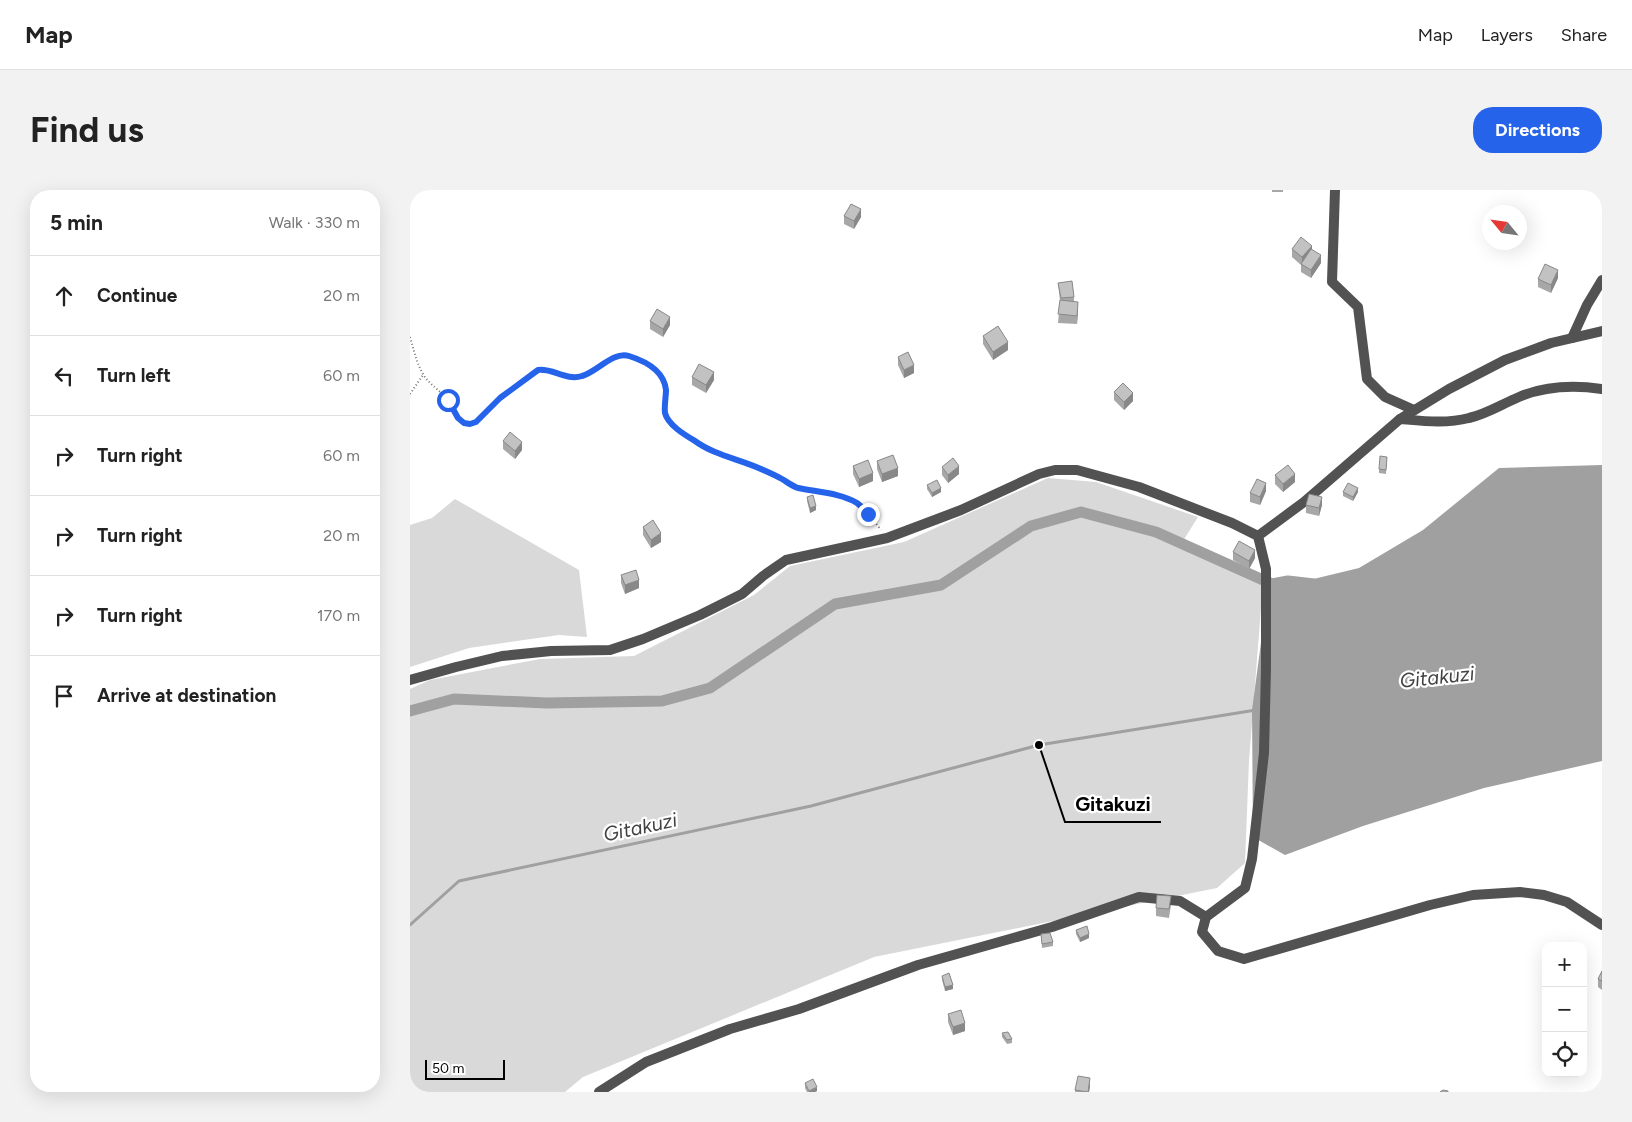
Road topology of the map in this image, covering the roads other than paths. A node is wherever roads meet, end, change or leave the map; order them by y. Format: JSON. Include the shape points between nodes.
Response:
{"nodes":[{"id":1,"x":1335,"y":190,"type":"edge"},
{"id":2,"x":1602,"y":280,"type":"edge"},
{"id":3,"x":1602,"y":331,"type":"edge"},
{"id":4,"x":1572,"y":338,"type":"junction"},
{"id":5,"x":1602,"y":389,"type":"edge"},
{"id":6,"x":1414,"y":410,"type":"junction"},
{"id":7,"x":1400,"y":419,"type":"junction"},
{"id":8,"x":1258,"y":536,"type":"junction"},
{"id":9,"x":410,"y":680,"type":"edge"},
{"id":10,"x":1206,"y":917,"type":"junction"},
{"id":11,"x":1602,"y":925,"type":"edge"},
{"id":12,"x":599,"y":1092,"type":"edge"}],
"edges":[{"from":1,"to":6,"type":"street","via":[[1332,282],[1358,306],[1366,379],[1384,397]]},
{"from":2,"to":4,"type":"street"},
{"from":3,"to":4,"type":"street"},
{"from":4,"to":6,"type":"street","via":[[1505,360]]},
{"from":5,"to":7,"type":"street","via":[[1582,386],[1546,389],[1519,397],[1497,409],[1445,422]]},
{"from":6,"to":7,"type":"street"},
{"from":7,"to":8,"type":"street","via":[[1304,502]]},
{"from":8,"to":9,"type":"street","via":[[1139,487],[1077,470],[1055,470],[887,538],[786,560],[742,594],[700,615],[610,650],[502,656]]},
{"from":8,"to":10,"type":"street","via":[[1266,573],[1266,699],[1264,752],[1252,859],[1245,888]]},
{"from":10,"to":11,"type":"street","via":[[1202,932],[1218,951],[1244,960],[1351,927],[1474,895],[1520,892],[1544,895],[1567,902]]},
{"from":10,"to":12,"type":"street","via":[[1180,901],[1139,897],[1052,927],[918,965],[798,1010],[730,1029],[646,1062]]}]}
